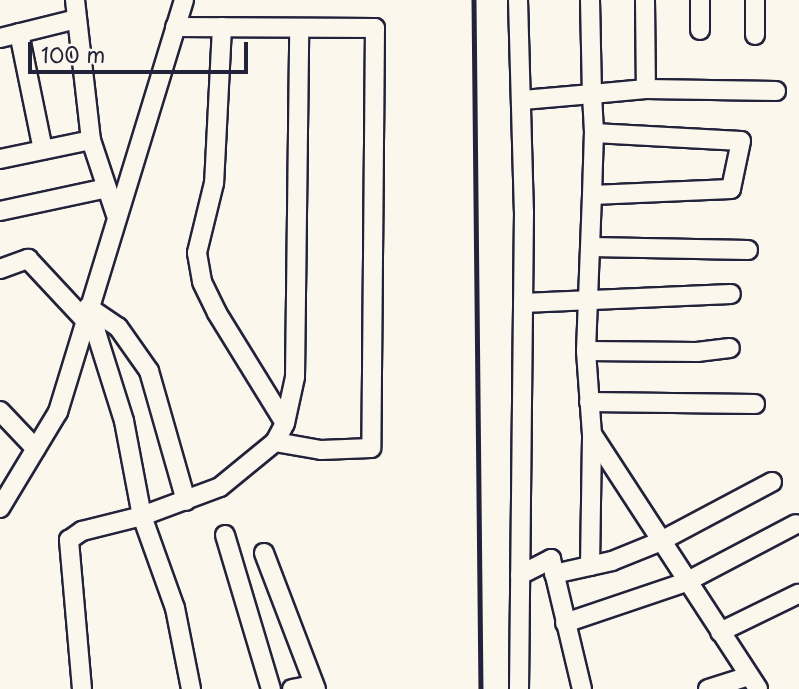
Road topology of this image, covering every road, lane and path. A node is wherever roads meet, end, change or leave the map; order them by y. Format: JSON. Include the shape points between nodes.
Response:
{"nodes":[{"id":1,"x":75,"y":0,"type":"edge"},
{"id":2,"x":184,"y":0,"type":"edge"},
{"id":3,"x":518,"y":0,"type":"edge"},
{"id":4,"x":590,"y":0,"type":"edge"},
{"id":5,"x":645,"y":0,"type":"edge"},
{"id":6,"x":700,"y":0,"type":"edge"},
{"id":7,"x":755,"y":0,"type":"edge"},
{"id":8,"x":77,"y":19,"type":"junction"},
{"id":9,"x":175,"y":27,"type":"junction"},
{"id":10,"x":222,"y":27,"type":"junction"},
{"id":11,"x":299,"y":29,"type":"junction"},
{"id":12,"x":700,"y":30,"type":"dead end"},
{"id":13,"x":19,"y":33,"type":"junction"},
{"id":14,"x":755,"y":35,"type":"dead end"},
{"id":15,"x":0,"y":38,"type":"edge"},
{"id":16,"x":646,"y":89,"type":"junction"},
{"id":17,"x":776,"y":91,"type":"dead end"},
{"id":18,"x":592,"y":94,"type":"junction"},
{"id":19,"x":523,"y":100,"type":"junction"},
{"id":20,"x":594,"y":133,"type":"junction"},
{"id":21,"x":92,"y":141,"type":"junction"},
{"id":22,"x":43,"y":150,"type":"junction"},
{"id":23,"x":0,"y":159,"type":"edge"},
{"id":24,"x":107,"y":188,"type":"junction"},
{"id":25,"x":592,"y":195,"type":"junction"},
{"id":26,"x":0,"y":211,"type":"edge"},
{"id":27,"x":116,"y":215,"type":"junction"},
{"id":28,"x":591,"y":247,"type":"junction"},
{"id":29,"x":748,"y":250,"type":"dead end"},
{"id":30,"x":0,"y":269,"type":"edge"},
{"id":31,"x":731,"y":294,"type":"dead end"},
{"id":32,"x":523,"y":303,"type":"junction"},
{"id":33,"x":588,"y":303,"type":"junction"},
{"id":34,"x":86,"y":314,"type":"junction"},
{"id":35,"x":730,"y":348,"type":"dead end"},
{"id":36,"x":586,"y":351,"type":"junction"},
{"id":37,"x":589,"y":402,"type":"junction"},
{"id":38,"x":755,"y":404,"type":"dead end"},
{"id":39,"x":0,"y":411,"type":"edge"},
{"id":40,"x":285,"y":423,"type":"junction"},
{"id":41,"x":592,"y":434,"type":"junction"},
{"id":42,"x":275,"y":442,"type":"junction"},
{"id":43,"x":36,"y":449,"type":"junction"},
{"id":44,"x":772,"y":482,"type":"dead end"},
{"id":45,"x":186,"y":500,"type":"junction"},
{"id":46,"x":0,"y":508,"type":"edge"},
{"id":47,"x":142,"y":516,"type":"junction"},
{"id":48,"x":796,"y":524,"type":"dead end"},
{"id":49,"x":225,"y":535,"type":"dead end"},
{"id":50,"x":659,"y":542,"type":"junction"},
{"id":51,"x":264,"y":553,"type":"dead end"},
{"id":52,"x":590,"y":566,"type":"junction"},
{"id":53,"x":554,"y":574,"type":"junction"},
{"id":54,"x":520,"y":575,"type":"junction"},
{"id":55,"x":686,"y":582,"type":"junction"},
{"id":56,"x":798,"y":593,"type":"edge"},
{"id":57,"x":565,"y":623,"type":"junction"},
{"id":58,"x":720,"y":632,"type":"junction"},
{"id":59,"x":754,"y":682,"type":"edge"},
{"id":60,"x":314,"y":687,"type":"edge"},
{"id":61,"x":82,"y":689,"type":"edge"},
{"id":62,"x":191,"y":689,"type":"edge"},
{"id":63,"x":271,"y":689,"type":"edge"},
{"id":64,"x":292,"y":689,"type":"edge"},
{"id":65,"x":519,"y":689,"type":"edge"},
{"id":66,"x":582,"y":689,"type":"edge"},
{"id":67,"x":708,"y":689,"type":"edge"}],
"edges":[{"from":1,"to":8,"type":"street"},
{"from":2,"to":9,"type":"street"},
{"from":3,"to":19,"type":"street"},
{"from":4,"to":18,"type":"street"},
{"from":5,"to":16,"type":"street"},
{"from":6,"to":12,"type":"street"},
{"from":7,"to":14,"type":"street"},
{"from":8,"to":13,"type":"street"},
{"from":8,"to":21,"type":"street"},
{"from":9,"to":10,"type":"street"},
{"from":9,"to":27,"type":"street"},
{"from":10,"to":11,"type":"street"},
{"from":10,"to":40,"type":"street","via":[[214,183],[197,253],[202,282],[217,313]]},
{"from":11,"to":40,"type":"street","via":[[295,377]]},
{"from":11,"to":42,"type":"street","via":[[375,29],[370,447],[321,450]]},
{"from":13,"to":15,"type":"street"},
{"from":13,"to":22,"type":"street"},
{"from":16,"to":17,"type":"street"},
{"from":16,"to":18,"type":"street"},
{"from":18,"to":19,"type":"street"},
{"from":18,"to":20,"type":"street"},
{"from":19,"to":32,"type":"street"},
{"from":20,"to":25,"type":"street"},
{"from":20,"to":25,"type":"street","via":[[741,141],[731,189]]},
{"from":21,"to":22,"type":"street"},
{"from":21,"to":24,"type":"street"},
{"from":22,"to":23,"type":"street"},
{"from":24,"to":26,"type":"street"},
{"from":24,"to":27,"type":"street"},
{"from":25,"to":28,"type":"street"},
{"from":27,"to":34,"type":"street"},
{"from":28,"to":29,"type":"street"},
{"from":28,"to":33,"type":"street"},
{"from":30,"to":34,"type":"street","via":[[28,259]]},
{"from":31,"to":33,"type":"street"},
{"from":32,"to":33,"type":"street"},
{"from":32,"to":54,"type":"street"},
{"from":33,"to":36,"type":"street"},
{"from":34,"to":43,"type":"street","via":[[58,412]]},
{"from":34,"to":45,"type":"street","via":[[118,327],[149,371]]},
{"from":34,"to":47,"type":"street","via":[[124,421]]},
{"from":35,"to":36,"type":"street"},
{"from":36,"to":37,"type":"street"},
{"from":37,"to":38,"type":"street"},
{"from":37,"to":41,"type":"street"},
{"from":39,"to":43,"type":"street"},
{"from":40,"to":42,"type":"street"},
{"from":41,"to":50,"type":"street"},
{"from":41,"to":52,"type":"street"},
{"from":42,"to":45,"type":"street","via":[[219,486]]},
{"from":43,"to":46,"type":"street"},
{"from":44,"to":50,"type":"street"},
{"from":45,"to":47,"type":"street"},
{"from":47,"to":61,"type":"street","via":[[82,531],[69,540]]},
{"from":47,"to":62,"type":"street","via":[[175,608]]},
{"from":48,"to":55,"type":"street"},
{"from":49,"to":63,"type":"street"},
{"from":50,"to":52,"type":"street"},
{"from":50,"to":55,"type":"street"},
{"from":51,"to":60,"type":"street"},
{"from":52,"to":53,"type":"street"},
{"from":53,"to":54,"type":"street","via":[[551,558]]},
{"from":53,"to":57,"type":"street"},
{"from":54,"to":65,"type":"street"},
{"from":55,"to":57,"type":"street"},
{"from":55,"to":58,"type":"street"},
{"from":56,"to":58,"type":"street"},
{"from":57,"to":66,"type":"street"},
{"from":58,"to":59,"type":"street"},
{"from":59,"to":67,"type":"street"},
{"from":60,"to":64,"type":"street"}]}
